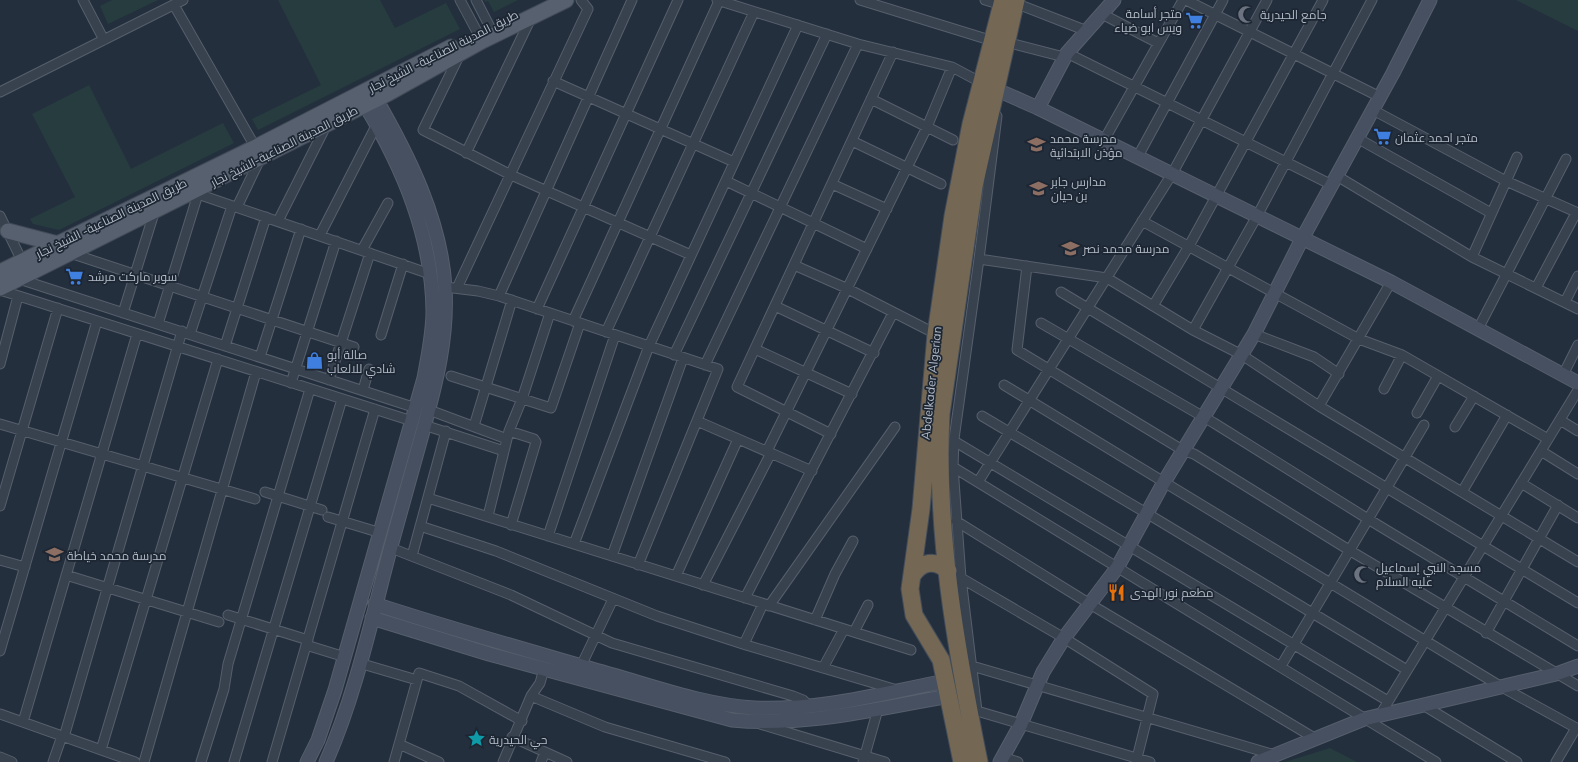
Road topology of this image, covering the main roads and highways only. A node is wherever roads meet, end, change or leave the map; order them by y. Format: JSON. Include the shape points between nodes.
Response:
{"nodes":[{"id":1,"x":543,"y":0,"type":"edge"},
{"id":2,"x":566,"y":0,"type":"edge"},
{"id":3,"x":1009,"y":2,"type":"edge"},
{"id":4,"x":486,"y":34,"type":"junction"},
{"id":5,"x":993,"y":88,"type":"junction"},
{"id":6,"x":258,"y":152,"type":"junction"},
{"id":7,"x":8,"y":231,"type":"road end"},
{"id":8,"x":64,"y":248,"type":"junction"},
{"id":9,"x":9,"y":276,"type":"edge"},
{"id":10,"x":955,"y":575,"type":"junction"},
{"id":11,"x":912,"y":576,"type":"junction"},
{"id":12,"x":954,"y":622,"type":"junction"},
{"id":13,"x":920,"y":627,"type":"junction"},
{"id":14,"x":962,"y":762,"type":"edge"},
{"id":15,"x":979,"y":762,"type":"edge"}],
"edges":[{"from":1,"to":4,"type":"main road","name":"طريق المدينة الصناعية- الشيخ نجار"},
{"from":2,"to":4,"type":"main road","name":"طريق المدينة الصناعية-الشيخ نجار"},
{"from":3,"to":5,"type":"highway","name":"Abdelkader Algerian","via":[[999,42]]},
{"from":4,"to":6,"type":"main road","name":"طريق المدينة الصناعية- الشيخ نجار"},
{"from":4,"to":6,"type":"main road","name":"طريق المدينة الصناعية-الشيخ نجار","via":[[460,54],[371,102],[327,124]]},
{"from":5,"to":10,"type":"highway","name":"Abdelkader Algerian","via":[[974,186],[941,414],[941,503]]},
{"from":5,"to":11,"type":"highway","name":"Abdelkader Algerian","via":[[971,124],[953,216],[936,334]]},
{"from":6,"to":8,"type":"main road","name":"طريق المدينة الصناعية- الشيخ نجار"},
{"from":6,"to":8,"type":"main road","name":"طريق المدينة الصناعية-الشيخ نجار","via":[[195,193]]},
{"from":7,"to":8,"type":"main road"},
{"from":8,"to":9,"type":"main road","name":"طريق المدينة الصناعية- الشيخ نجار"},
{"from":10,"to":11,"type":"highway","via":[[936,563],[929,563],[916,570]]},
{"from":10,"to":12,"type":"highway","name":"Abdelkader Algerian"},
{"from":11,"to":13,"type":"highway","name":"Abdelkader Algerian","via":[[911,602]]},
{"from":12,"to":13,"type":"highway","via":[[945,631],[938,633],[925,631]]},
{"from":12,"to":15,"type":"highway","name":"Abdelkader Algerian"},
{"from":13,"to":14,"type":"highway","name":"Abdelkader Algerian","via":[[941,660]]}]}
